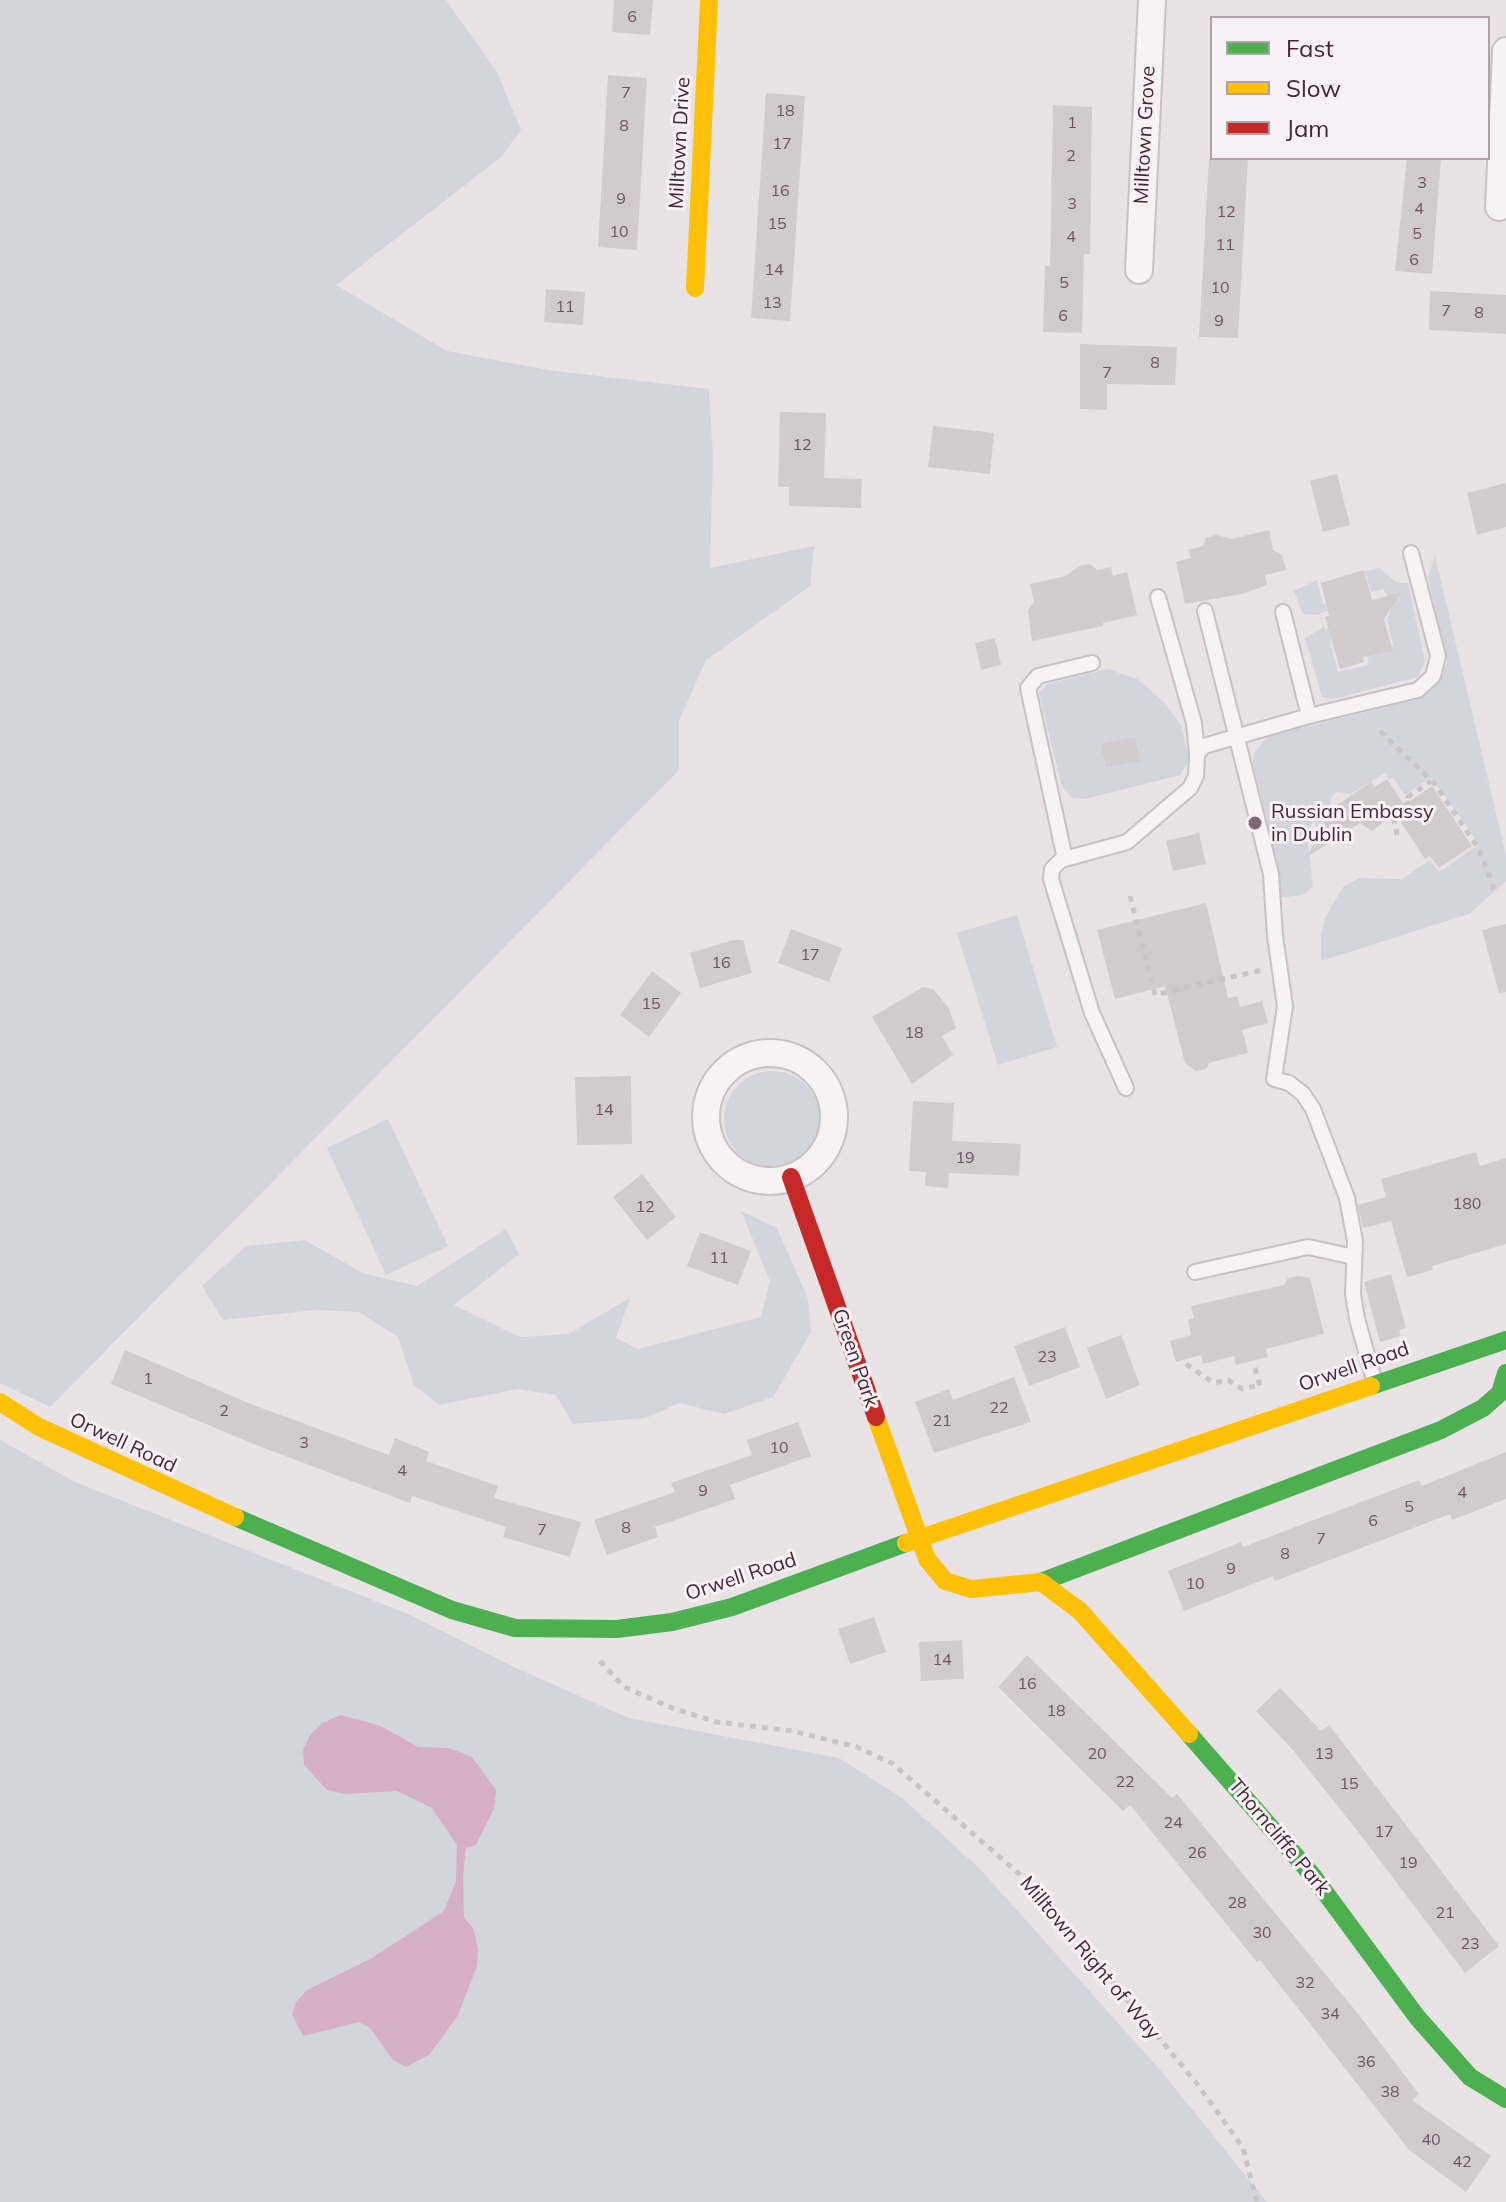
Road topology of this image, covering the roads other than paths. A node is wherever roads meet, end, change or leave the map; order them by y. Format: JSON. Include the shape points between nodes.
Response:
{"nodes":[{"id":1,"x":709,"y":0,"type":"edge"},
{"id":2,"x":1152,"y":0,"type":"edge"},
{"id":3,"x":1506,"y":51,"type":"edge"},
{"id":4,"x":1499,"y":121,"type":"edge"},
{"id":5,"x":1499,"y":207,"type":"dead end"},
{"id":6,"x":1139,"y":270,"type":"dead end"},
{"id":7,"x":695,"y":288,"type":"dead end"},
{"id":8,"x":1411,"y":553,"type":"dead end"},
{"id":9,"x":1158,"y":597,"type":"dead end"},
{"id":10,"x":1205,"y":611,"type":"dead end"},
{"id":11,"x":1283,"y":612,"type":"dead end"},
{"id":12,"x":1092,"y":663,"type":"dead end"},
{"id":13,"x":1309,"y":716,"type":"junction"},
{"id":14,"x":1237,"y":737,"type":"junction"},
{"id":15,"x":1197,"y":754,"type":"junction"},
{"id":16,"x":1065,"y":859,"type":"junction"},
{"id":17,"x":1126,"y":1088,"type":"dead end"},
{"id":18,"x":791,"y":1177,"type":"junction"},
{"id":19,"x":1354,"y":1257,"type":"junction"},
{"id":20,"x":1195,"y":1272,"type":"dead end"},
{"id":21,"x":1503,"y":1341,"type":"edge"},
{"id":22,"x":1506,"y":1371,"type":"edge"},
{"id":23,"x":1376,"y":1383,"type":"junction"},
{"id":24,"x":0,"y":1402,"type":"edge"},
{"id":25,"x":918,"y":1539,"type":"junction"},
{"id":26,"x":1041,"y":1582,"type":"junction"},
{"id":27,"x":1506,"y":2099,"type":"edge"}],
"edges":[{"from":1,"to":7,"type":"street","name":"Milltown Drive"},
{"from":2,"to":6,"type":"street","name":"Milltown Grove"},
{"from":3,"to":4,"type":"street"},
{"from":4,"to":5,"type":"street"},
{"from":8,"to":13,"type":"lane","via":[[1438,656],[1433,676],[1418,690]]},
{"from":9,"to":15,"type":"lane","via":[[1194,723]]},
{"from":10,"to":14,"type":"lane"},
{"from":11,"to":13,"type":"lane"},
{"from":12,"to":16,"type":"lane","via":[[1038,676],[1028,688]]},
{"from":13,"to":14,"type":"lane"},
{"from":14,"to":15,"type":"lane","via":[[1204,746]]},
{"from":14,"to":19,"type":"lane","via":[[1271,874],[1284,1023],[1274,1079],[1289,1083],[1313,1109],[1347,1198]]},
{"from":15,"to":16,"type":"lane","via":[[1190,788],[1127,842]]},
{"from":16,"to":17,"type":"lane","via":[[1052,869],[1051,879],[1092,1013]]},
{"from":18,"to":18,"type":"street","via":[[749,1177],[730,1167],[711,1141],[706,1109],[712,1089],[743,1059],[763,1053],[803,1061],[830,1092],[834,1113],[824,1152]]},
{"from":18,"to":25,"type":"street","name":"Green Park"},
{"from":19,"to":20,"type":"lane","via":[[1308,1247]]},
{"from":19,"to":23,"type":"lane","via":[[1357,1319]]},
{"from":21,"to":22,"type":"street"},
{"from":21,"to":23,"type":"street","name":"Orwell Road"},
{"from":22,"to":26,"type":"street","via":[[1500,1393],[1441,1430]]},
{"from":23,"to":25,"type":"street","name":"Orwell Road"},
{"from":24,"to":25,"type":"street","name":"Orwell Road","via":[[39,1427],[159,1484],[452,1610],[515,1628],[573,1630],[672,1622],[732,1607]]},
{"from":25,"to":26,"type":"street","via":[[945,1581],[971,1589]]},
{"from":26,"to":27,"type":"street","name":"Thorncliffe Park","via":[[1080,1611],[1178,1717],[1313,1876],[1417,2017],[1470,2077]]}]}
